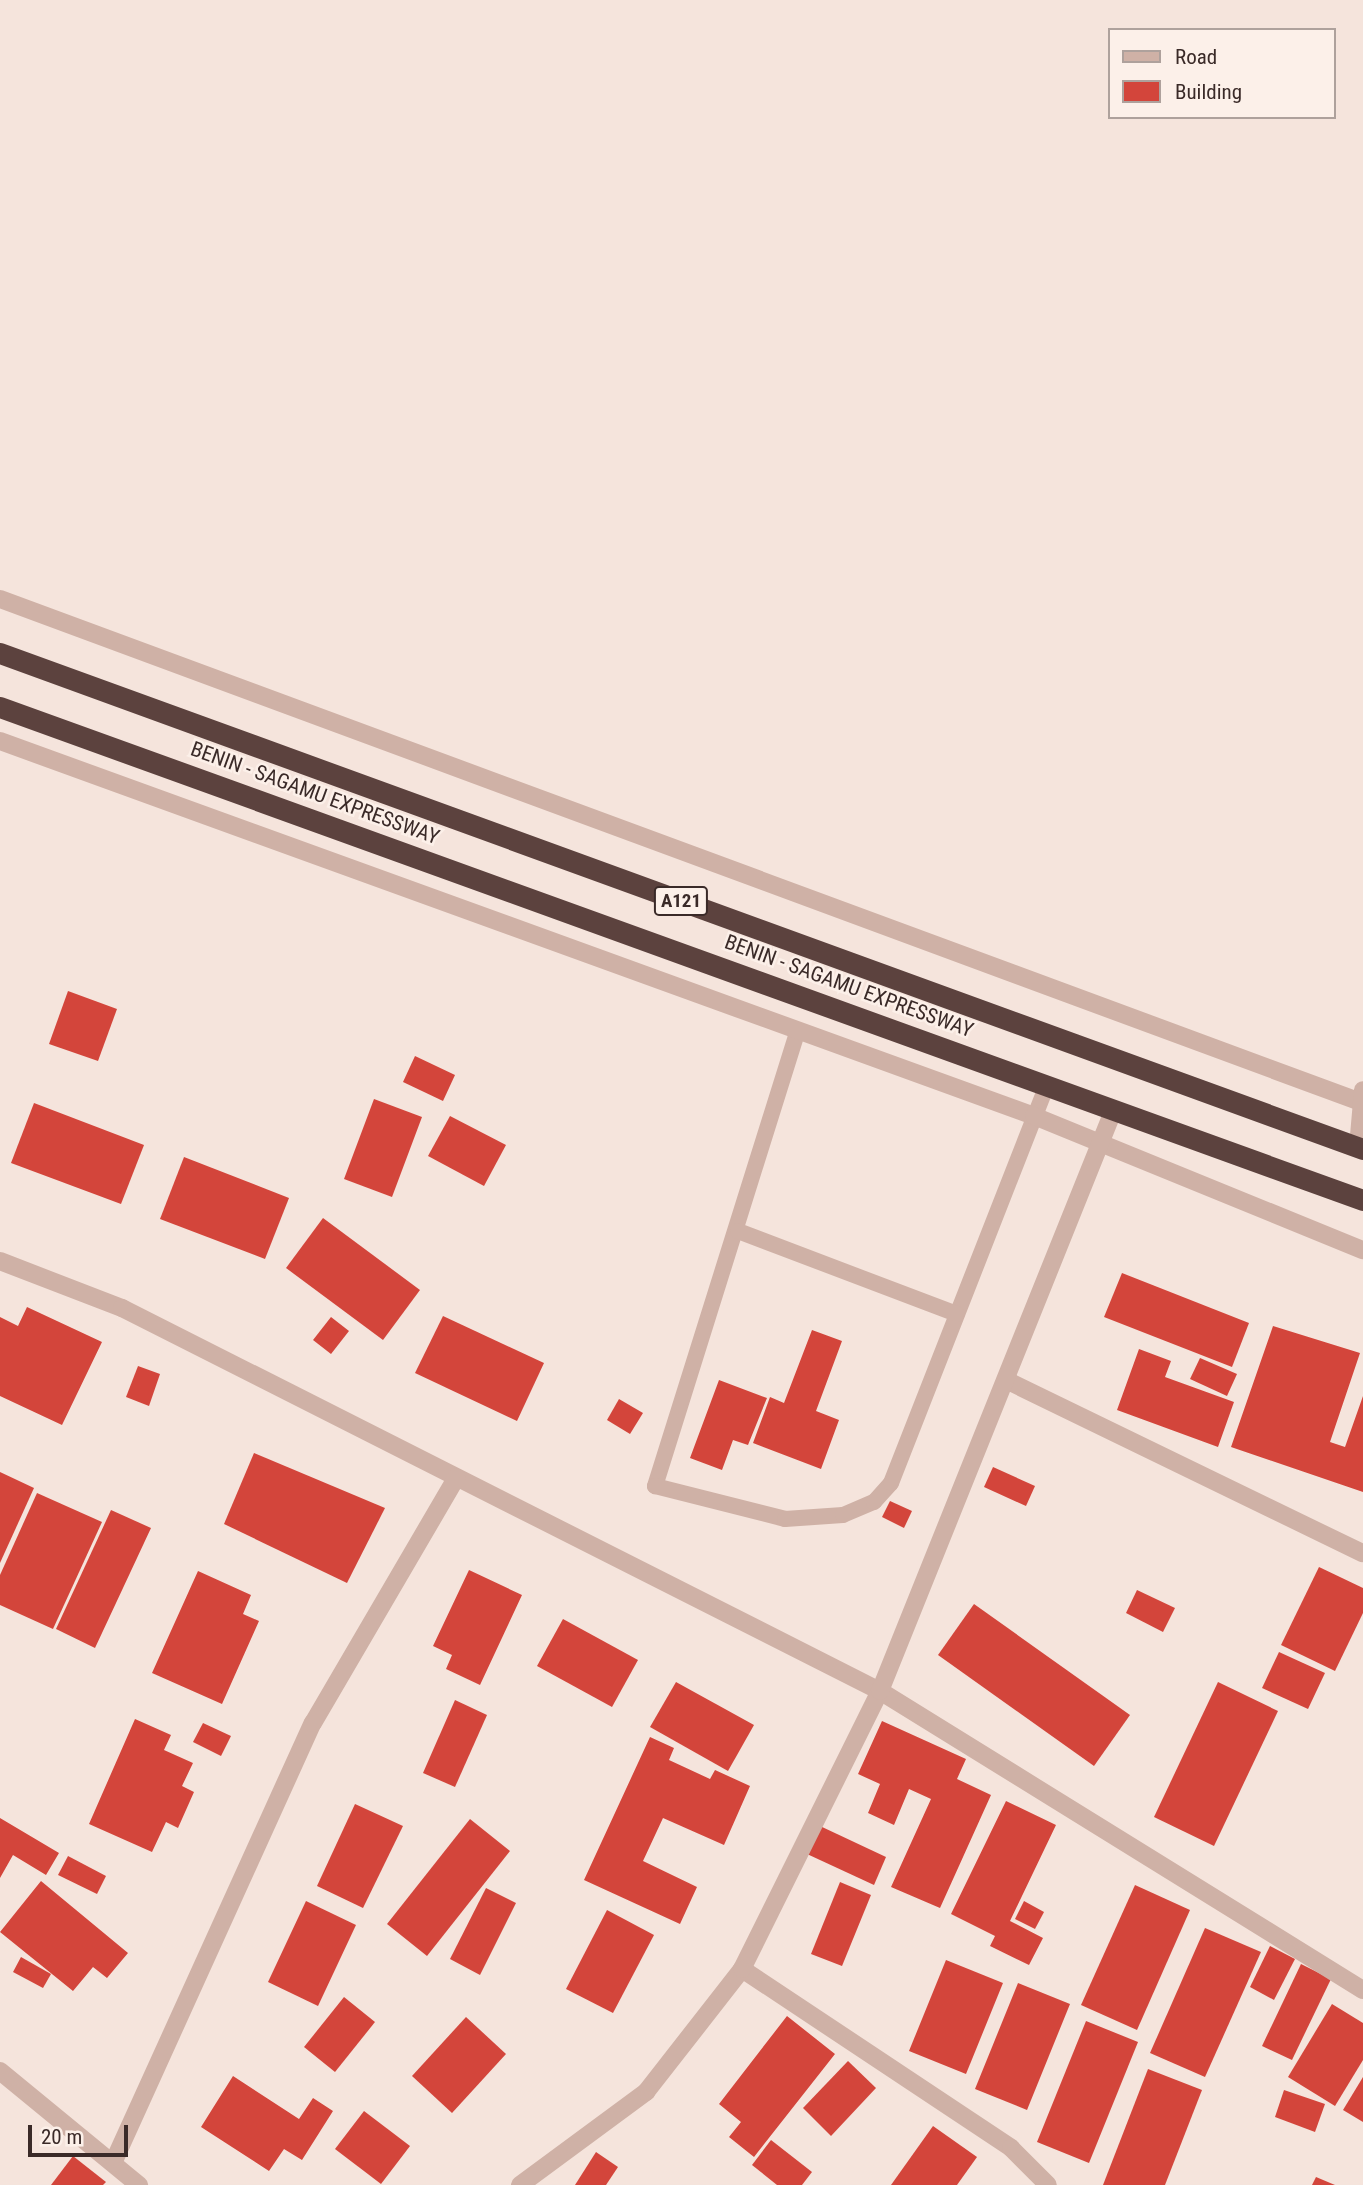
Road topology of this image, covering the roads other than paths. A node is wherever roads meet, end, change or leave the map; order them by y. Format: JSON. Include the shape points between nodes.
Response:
{"nodes":[{"id":1,"x":0,"y":599,"type":"edge"},
{"id":2,"x":0,"y":653,"type":"edge"},
{"id":3,"x":0,"y":707,"type":"edge"},
{"id":4,"x":0,"y":741,"type":"edge"},
{"id":5,"x":797,"y":1034,"type":"junction"},
{"id":6,"x":1047,"y":1084,"type":"junction"},
{"id":7,"x":1363,"y":1090,"type":"edge"},
{"id":8,"x":1363,"y":1103,"type":"edge"},
{"id":9,"x":1114,"y":1109,"type":"junction"},
{"id":10,"x":1034,"y":1116,"type":"junction"},
{"id":11,"x":1103,"y":1143,"type":"junction"},
{"id":12,"x":1361,"y":1148,"type":"edge"},
{"id":13,"x":1363,"y":1200,"type":"edge"},
{"id":14,"x":737,"y":1231,"type":"junction"},
{"id":15,"x":1363,"y":1251,"type":"edge"},
{"id":16,"x":0,"y":1261,"type":"edge"},
{"id":17,"x":957,"y":1314,"type":"junction"},
{"id":18,"x":1008,"y":1381,"type":"junction"},
{"id":19,"x":456,"y":1478,"type":"junction"},
{"id":20,"x":1363,"y":1553,"type":"edge"},
{"id":21,"x":880,"y":1691,"type":"junction"},
{"id":22,"x":742,"y":1969,"type":"junction"},
{"id":23,"x":1363,"y":1990,"type":"edge"},
{"id":24,"x":0,"y":2071,"type":"edge"},
{"id":25,"x":113,"y":2162,"type":"junction"},
{"id":26,"x":139,"y":2185,"type":"edge"},
{"id":27,"x":520,"y":2185,"type":"edge"},
{"id":28,"x":1048,"y":2185,"type":"edge"}],
"edges":[{"from":1,"to":8,"type":"street"},
{"from":2,"to":12,"type":"highway","number":"A121"},
{"from":3,"to":6,"type":"highway","name":"BENIN - SAGAMU EXPRESSWAY","number":"A121"},
{"from":4,"to":5,"type":"street"},
{"from":5,"to":10,"type":"street"},
{"from":5,"to":14,"type":"lane"},
{"from":6,"to":9,"type":"highway","name":"BENIN - SAGAMU EXPRESSWAY","number":"A121"},
{"from":6,"to":10,"type":"lane"},
{"from":7,"to":8,"type":"street"},
{"from":8,"to":12,"type":"street"},
{"from":9,"to":11,"type":"street"},
{"from":9,"to":13,"type":"highway","name":"BENIN - SAGAMU EXPRESSWAY","number":"A121"},
{"from":10,"to":11,"type":"street"},
{"from":10,"to":17,"type":"lane"},
{"from":11,"to":15,"type":"street"},
{"from":11,"to":18,"type":"street"},
{"from":14,"to":17,"type":"lane"},
{"from":14,"to":17,"type":"lane","via":[[654,1486],[785,1518],[843,1515],[874,1502],[891,1483]]},
{"from":16,"to":19,"type":"street","via":[[122,1308]]},
{"from":18,"to":20,"type":"street"},
{"from":18,"to":21,"type":"street"},
{"from":19,"to":21,"type":"street"},
{"from":19,"to":25,"type":"street","via":[[313,1723]]},
{"from":21,"to":22,"type":"street"},
{"from":21,"to":23,"type":"street"},
{"from":22,"to":27,"type":"street","via":[[646,2092]]},
{"from":22,"to":28,"type":"street","via":[[1010,2148]]},
{"from":24,"to":25,"type":"street"},
{"from":25,"to":26,"type":"street"}]}
